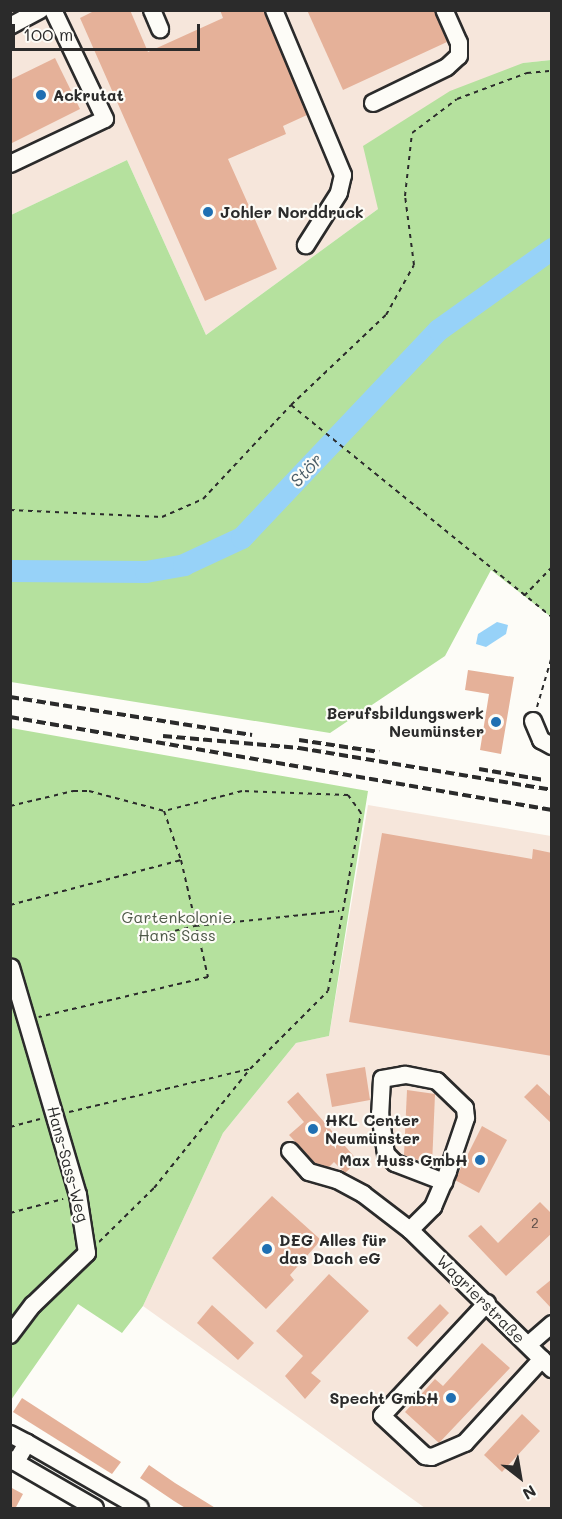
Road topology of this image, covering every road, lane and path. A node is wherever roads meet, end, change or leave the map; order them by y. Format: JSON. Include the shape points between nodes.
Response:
{"nodes":[{"id":1,"x":40,"y":10,"type":"edge"},
{"id":2,"x":53,"y":10,"type":"edge"},
{"id":3,"x":152,"y":10,"type":"edge"},
{"id":4,"x":274,"y":10,"type":"edge"},
{"id":5,"x":444,"y":10,"type":"edge"},
{"id":6,"x":10,"y":26,"type":"edge"},
{"id":7,"x":160,"y":29,"type":"dead end"},
{"id":8,"x":552,"y":71,"type":"edge"},
{"id":9,"x":373,"y":103,"type":"dead end"},
{"id":10,"x":10,"y":164,"type":"edge"},
{"id":11,"x":306,"y":246,"type":"dead end"},
{"id":12,"x":291,"y":405,"type":"junction"},
{"id":13,"x":10,"y":510,"type":"edge"},
{"id":14,"x":552,"y":567,"type":"edge"},
{"id":15,"x":524,"y":596,"type":"junction"},
{"id":16,"x":552,"y":617,"type":"edge"},
{"id":17,"x":552,"y":656,"type":"edge"},
{"id":18,"x":533,"y":721,"type":"joint"},
{"id":19,"x":552,"y":746,"type":"edge"},
{"id":20,"x":10,"y":806,"type":"edge"},
{"id":21,"x":164,"y":811,"type":"junction"},
{"id":22,"x":181,"y":860,"type":"junction"},
{"id":23,"x":10,"y":905,"type":"edge"},
{"id":24,"x":340,"y":911,"type":"junction"},
{"id":25,"x":195,"y":926,"type":"junction"},
{"id":26,"x":140,"y":939,"type":"dead end"},
{"id":27,"x":10,"y":968,"type":"edge"},
{"id":28,"x":28,"y":1020,"type":"junction"},
{"id":29,"x":250,"y":1069,"type":"junction"},
{"id":30,"x":55,"y":1115,"type":"junction"},
{"id":31,"x":10,"y":1127,"type":"edge"},
{"id":32,"x":290,"y":1151,"type":"dead end"},
{"id":33,"x":444,"y":1182,"type":"junction"},
{"id":34,"x":78,"y":1195,"type":"junction"},
{"id":35,"x":10,"y":1213,"type":"edge"},
{"id":36,"x":410,"y":1230,"type":"junction"},
{"id":37,"x":87,"y":1253,"type":"junction"},
{"id":38,"x":487,"y":1303,"type":"junction"},
{"id":39,"x":552,"y":1324,"type":"edge"},
{"id":40,"x":10,"y":1335,"type":"edge"},
{"id":41,"x":528,"y":1345,"type":"junction"},
{"id":42,"x":547,"y":1364,"type":"edge"},
{"id":43,"x":10,"y":1434,"type":"edge"},
{"id":44,"x":27,"y":1443,"type":"junction"},
{"id":45,"x":13,"y":1460,"type":"edge"},
{"id":46,"x":95,"y":1509,"type":"edge"},
{"id":47,"x":140,"y":1509,"type":"edge"}],
"edges":[{"from":1,"to":6,"type":"street"},
{"from":2,"to":10,"type":"street","via":[[105,119]]},
{"from":3,"to":7,"type":"street"},
{"from":4,"to":11,"type":"street","via":[[343,174],[339,193]]},
{"from":5,"to":9,"type":"street","via":[[459,42],[459,56],[447,67]]},
{"from":8,"to":12,"type":"path","via":[[527,73],[457,99],[412,134],[405,196],[414,265],[386,315]]},
{"from":12,"to":13,"type":"path","via":[[204,499],[162,517]]},
{"from":12,"to":15,"type":"path"},
{"from":14,"to":15,"type":"path"},
{"from":15,"to":16,"type":"path"},
{"from":17,"to":18,"type":"path"},
{"from":18,"to":19,"type":"street","via":[[541,741]]},
{"from":20,"to":21,"type":"path","via":[[89,791]]},
{"from":21,"to":22,"type":"path"},
{"from":21,"to":24,"type":"path","via":[[242,791],[348,795],[361,813]]},
{"from":22,"to":23,"type":"path"},
{"from":22,"to":25,"type":"path"},
{"from":24,"to":25,"type":"path"},
{"from":24,"to":29,"type":"path","via":[[328,991]]},
{"from":25,"to":26,"type":"path"},
{"from":25,"to":28,"type":"path","via":[[208,977]]},
{"from":27,"to":28,"type":"street","name":"Hans-Sass-Weg"},
{"from":28,"to":30,"type":"street","name":"Hans-Sass-Weg"},
{"from":29,"to":30,"type":"path"},
{"from":29,"to":37,"type":"path","via":[[154,1188]]},
{"from":30,"to":31,"type":"path"},
{"from":30,"to":34,"type":"street","name":"Hans-Sass-Weg"},
{"from":32,"to":36,"type":"street","name":"Wagrierstraße","via":[[309,1172],[338,1180],[363,1194]]},
{"from":33,"to":33,"type":"street","via":[[466,1118],[465,1108],[437,1081],[405,1075],[382,1079],[380,1113],[386,1154],[395,1163]]},
{"from":33,"to":36,"type":"street","via":[[433,1207]]},
{"from":34,"to":35,"type":"path"},
{"from":34,"to":37,"type":"street","name":"Hans-Sass-Weg"},
{"from":36,"to":38,"type":"street","name":"Wagrierstraße"},
{"from":37,"to":40,"type":"street","via":[[33,1305]]},
{"from":38,"to":41,"type":"street","name":"Wagrierstraße"},
{"from":38,"to":42,"type":"street","via":[[382,1416],[425,1456],[432,1457],[465,1443]]},
{"from":39,"to":41,"type":"street"},
{"from":41,"to":42,"type":"street","name":"Wagrierstraße"},
{"from":43,"to":44,"type":"street"},
{"from":44,"to":45,"type":"street"},
{"from":44,"to":47,"type":"street"},
{"from":45,"to":46,"type":"street"}]}
